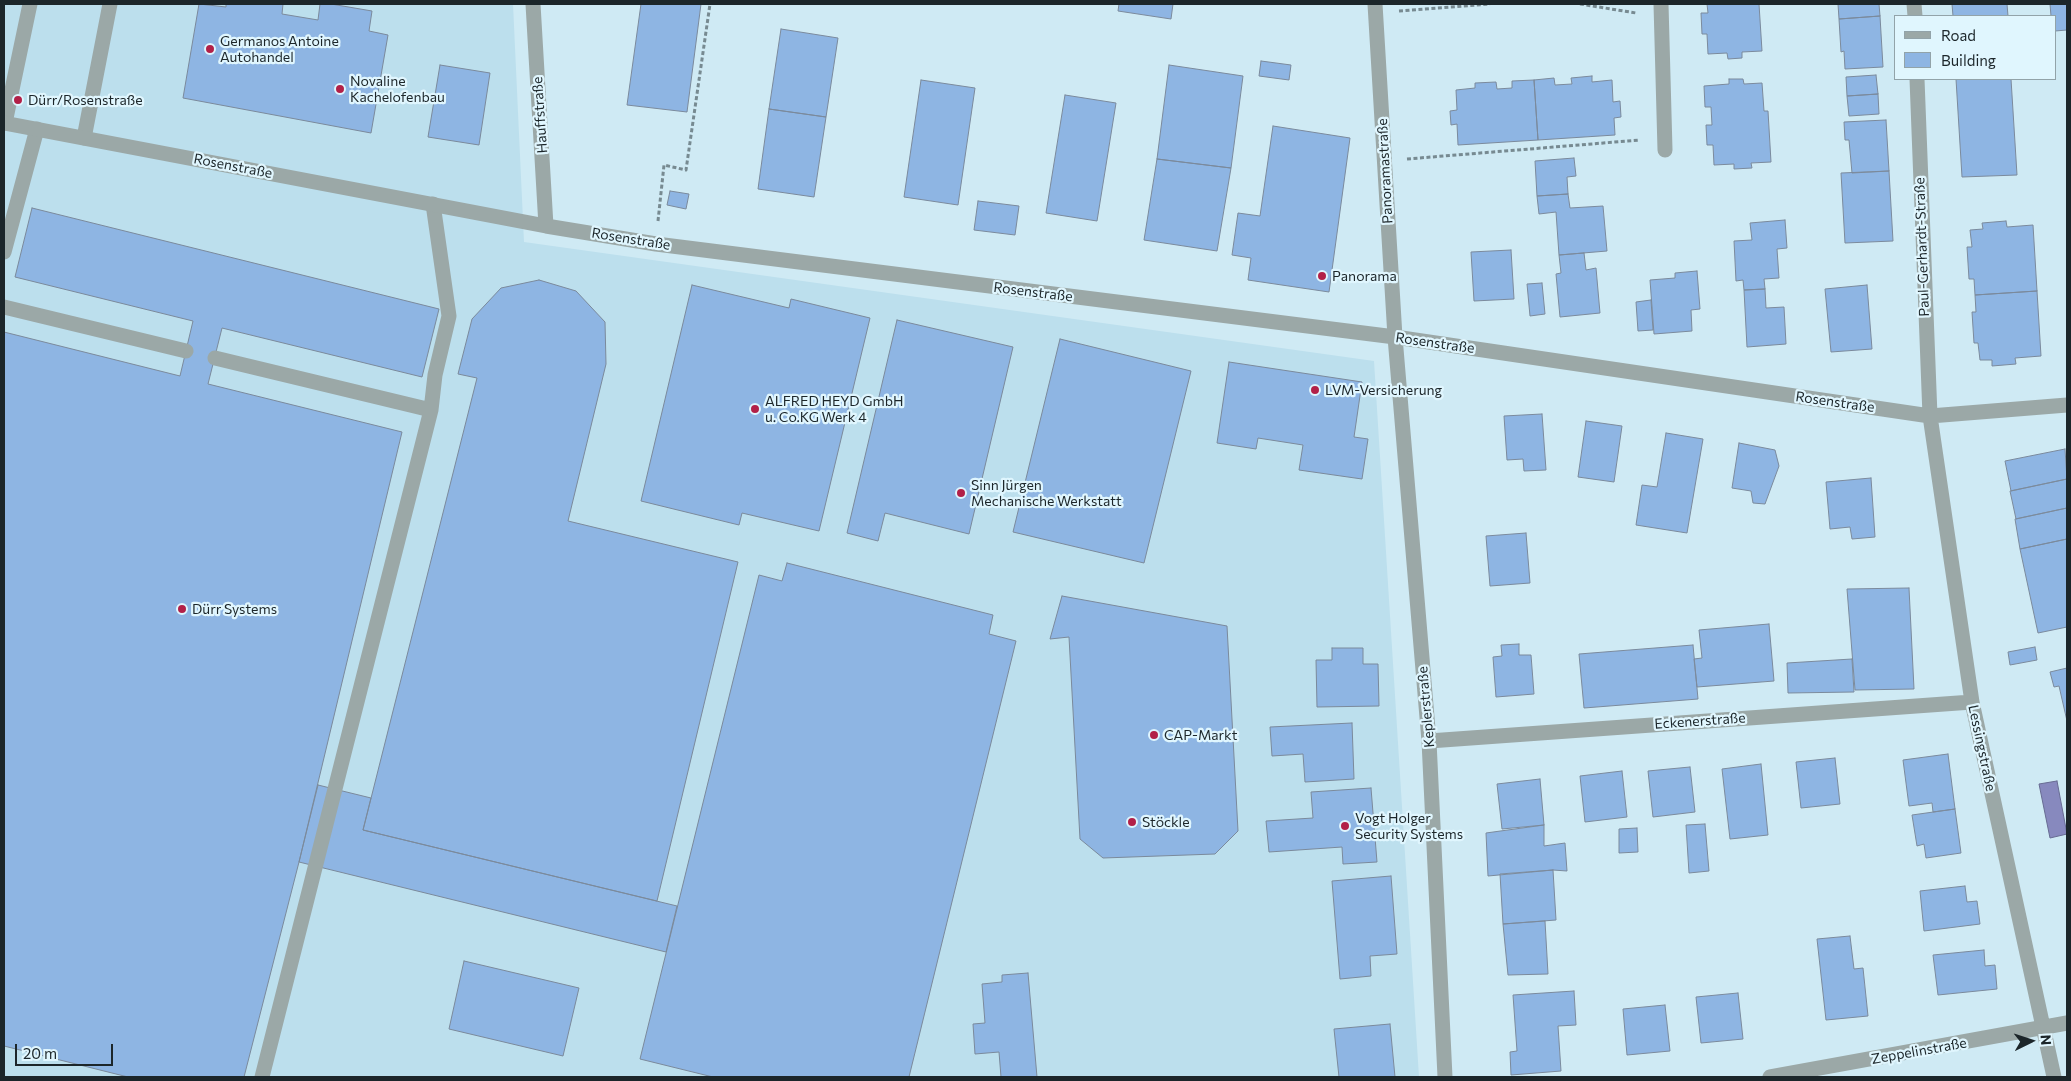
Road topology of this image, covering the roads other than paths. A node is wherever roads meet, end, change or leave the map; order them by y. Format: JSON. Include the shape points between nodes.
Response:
{"nodes":[{"id":1,"x":30,"y":4,"type":"edge"},
{"id":2,"x":110,"y":4,"type":"edge"},
{"id":3,"x":533,"y":4,"type":"edge"},
{"id":4,"x":1376,"y":8,"type":"edge"},
{"id":5,"x":1662,"y":11,"type":"edge"},
{"id":6,"x":1917,"y":80,"type":"edge"},
{"id":7,"x":4,"y":123,"type":"edge"},
{"id":8,"x":37,"y":129,"type":"junction"},
{"id":9,"x":84,"y":138,"type":"junction"},
{"id":10,"x":1664,"y":144,"type":"road end"},
{"id":11,"x":433,"y":204,"type":"junction"},
{"id":12,"x":546,"y":226,"type":"junction"},
{"id":13,"x":4,"y":252,"type":"edge"},
{"id":14,"x":4,"y":307,"type":"edge"},
{"id":15,"x":1395,"y":337,"type":"junction"},
{"id":16,"x":186,"y":351,"type":"dead end"},
{"id":17,"x":215,"y":358,"type":"dead end"},
{"id":18,"x":2067,"y":404,"type":"edge"},
{"id":19,"x":431,"y":410,"type":"junction"},
{"id":20,"x":1930,"y":416,"type":"junction"},
{"id":21,"x":1972,"y":702,"type":"junction"},
{"id":22,"x":1429,"y":741,"type":"junction"},
{"id":23,"x":2067,"y":1023,"type":"edge"},
{"id":24,"x":2044,"y":1028,"type":"junction"},
{"id":25,"x":262,"y":1077,"type":"edge"},
{"id":26,"x":1445,"y":1077,"type":"edge"},
{"id":27,"x":1770,"y":1077,"type":"edge"},
{"id":28,"x":2054,"y":1077,"type":"edge"}],
"edges":[{"from":1,"to":7,"type":"street"},
{"from":2,"to":9,"type":"street"},
{"from":3,"to":12,"type":"street","name":"Hauffstraße"},
{"from":4,"to":15,"type":"street","name":"Panoramastraße"},
{"from":5,"to":10,"type":"street"},
{"from":6,"to":20,"type":"street","name":"Paul-Gerhardt-Straße"},
{"from":7,"to":8,"type":"street","name":"Rosenstraße"},
{"from":8,"to":9,"type":"street","name":"Rosenstraße"},
{"from":8,"to":13,"type":"street"},
{"from":9,"to":11,"type":"street","name":"Rosenstraße"},
{"from":11,"to":12,"type":"street","name":"Rosenstraße"},
{"from":11,"to":19,"type":"street","via":[[449,316],[435,375]]},
{"from":12,"to":15,"type":"street","name":"Rosenstraße","via":[[656,244]]},
{"from":14,"to":16,"type":"street"},
{"from":15,"to":20,"type":"street","name":"Rosenstraße"},
{"from":15,"to":22,"type":"street","name":"Keplerstraße"},
{"from":17,"to":19,"type":"street"},
{"from":18,"to":20,"type":"street","name":"Rosenstraße"},
{"from":19,"to":25,"type":"street"},
{"from":20,"to":21,"type":"street","name":"Lessingstraße"},
{"from":21,"to":22,"type":"street","name":"Eckenerstraße"},
{"from":21,"to":24,"type":"street","name":"Lessingstraße"},
{"from":22,"to":26,"type":"street","name":"Keplerstraße"},
{"from":23,"to":24,"type":"street","name":"Zeppelinstraße"},
{"from":24,"to":27,"type":"street","name":"Zeppelinstraße"},
{"from":24,"to":28,"type":"street","name":"Lessingstraße"}]}
